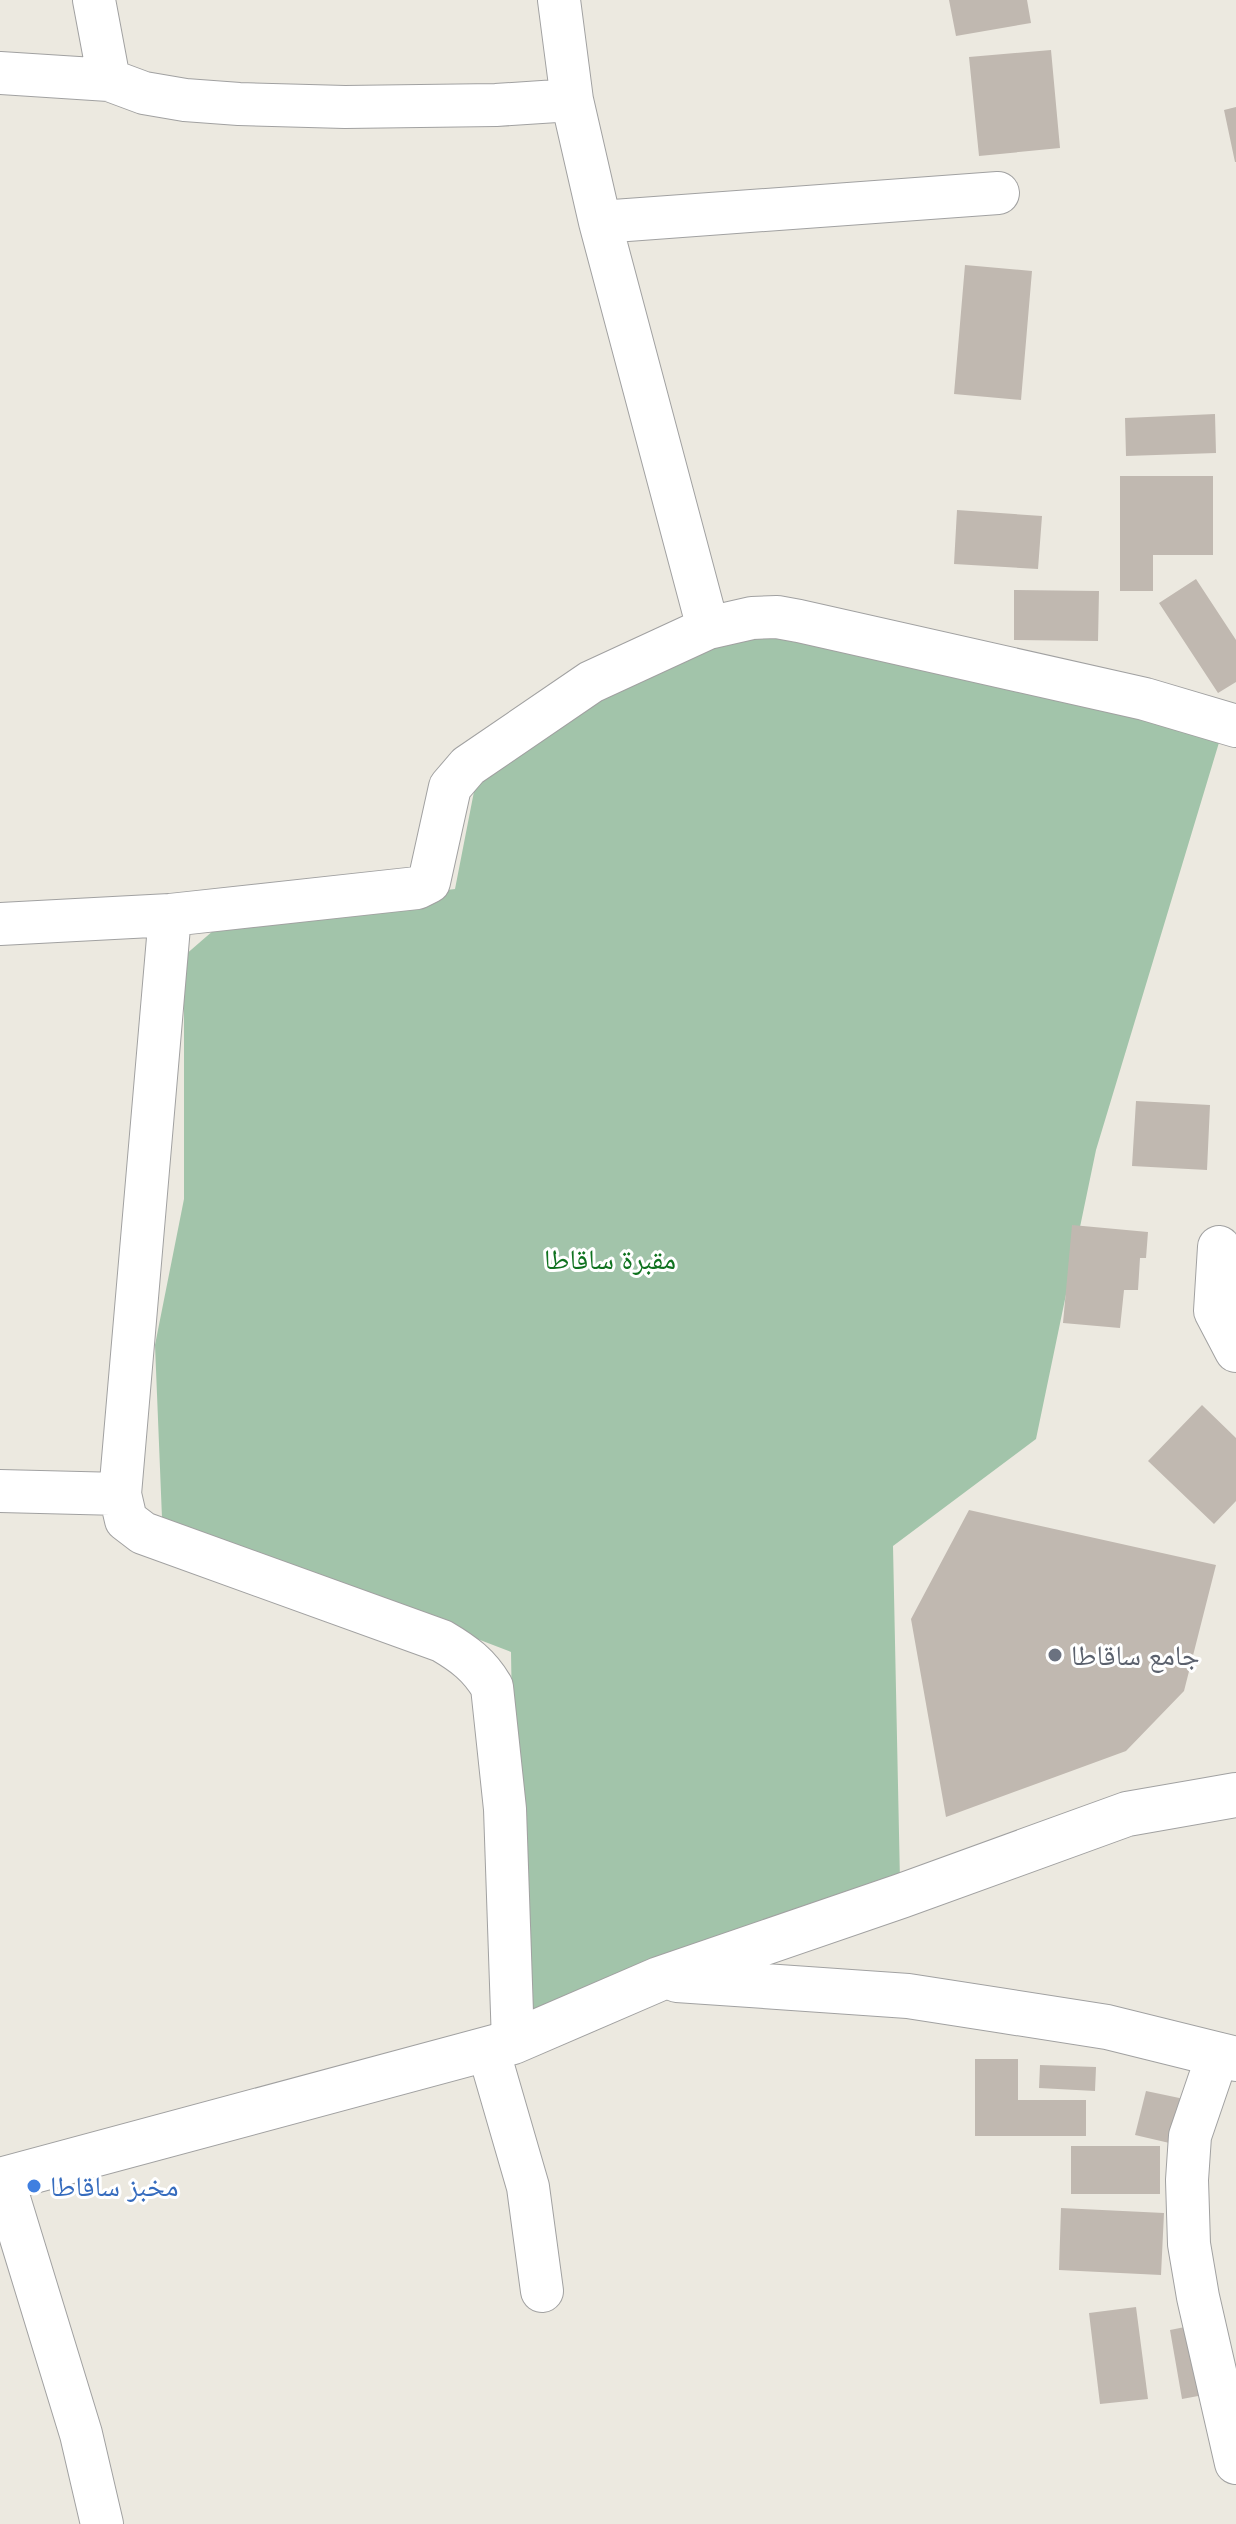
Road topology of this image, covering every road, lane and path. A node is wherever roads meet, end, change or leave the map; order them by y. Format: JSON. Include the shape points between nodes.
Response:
{"nodes":[{"id":1,"x":94,"y":0,"type":"edge"},
{"id":2,"x":559,"y":0,"type":"edge"},
{"id":3,"x":0,"y":73,"type":"edge"},
{"id":4,"x":109,"y":80,"type":"junction"},
{"id":5,"x":572,"y":100,"type":"junction"},
{"id":6,"x":998,"y":193,"type":"dead end"},
{"id":7,"x":600,"y":222,"type":"junction"},
{"id":8,"x":708,"y":628,"type":"junction"},
{"id":9,"x":1236,"y":726,"type":"edge"},
{"id":10,"x":170,"y":915,"type":"junction"},
{"id":11,"x":0,"y":924,"type":"edge"},
{"id":12,"x":1219,"y":1247,"type":"dead end"},
{"id":13,"x":1236,"y":1351,"type":"edge"},
{"id":14,"x":0,"y":1491,"type":"edge"},
{"id":15,"x":120,"y":1494,"type":"junction"},
{"id":16,"x":1236,"y":1795,"type":"edge"},
{"id":17,"x":659,"y":1979,"type":"junction"},
{"id":18,"x":500,"y":2046,"type":"junction"},
{"id":19,"x":1227,"y":2057,"type":"edge"},
{"id":20,"x":2,"y":2180,"type":"edge"},
{"id":21,"x":542,"y":2291,"type":"dead end"},
{"id":22,"x":1236,"y":2463,"type":"edge"},
{"id":23,"x":102,"y":2524,"type":"edge"}],
"edges":[{"from":1,"to":4,"type":"street"},
{"from":2,"to":5,"type":"street"},
{"from":3,"to":4,"type":"street"},
{"from":4,"to":5,"type":"street","via":[[144,93],[239,104],[465,106]]},
{"from":5,"to":7,"type":"street"},
{"from":6,"to":7,"type":"street"},
{"from":7,"to":8,"type":"street"},
{"from":8,"to":9,"type":"street","via":[[777,617],[1145,699]]},
{"from":8,"to":10,"type":"street","via":[[591,682],[468,766],[450,787],[429,882],[388,893]]},
{"from":10,"to":11,"type":"street"},
{"from":10,"to":15,"type":"street"},
{"from":12,"to":13,"type":"street","via":[[1215,1311]]},
{"from":14,"to":15,"type":"street"},
{"from":15,"to":18,"type":"street","via":[[126,1520],[143,1533],[442,1641],[482,1671],[492,1687],[505,1809]]},
{"from":16,"to":17,"type":"street","via":[[1127,1814]]},
{"from":17,"to":18,"type":"street"},
{"from":17,"to":19,"type":"street","via":[[908,1996],[1107,2027]]},
{"from":18,"to":20,"type":"street"},
{"from":18,"to":21,"type":"street"},
{"from":19,"to":22,"type":"street","via":[[1190,2136],[1187,2180],[1198,2297]]},
{"from":20,"to":23,"type":"street","via":[[81,2434]]}]}
